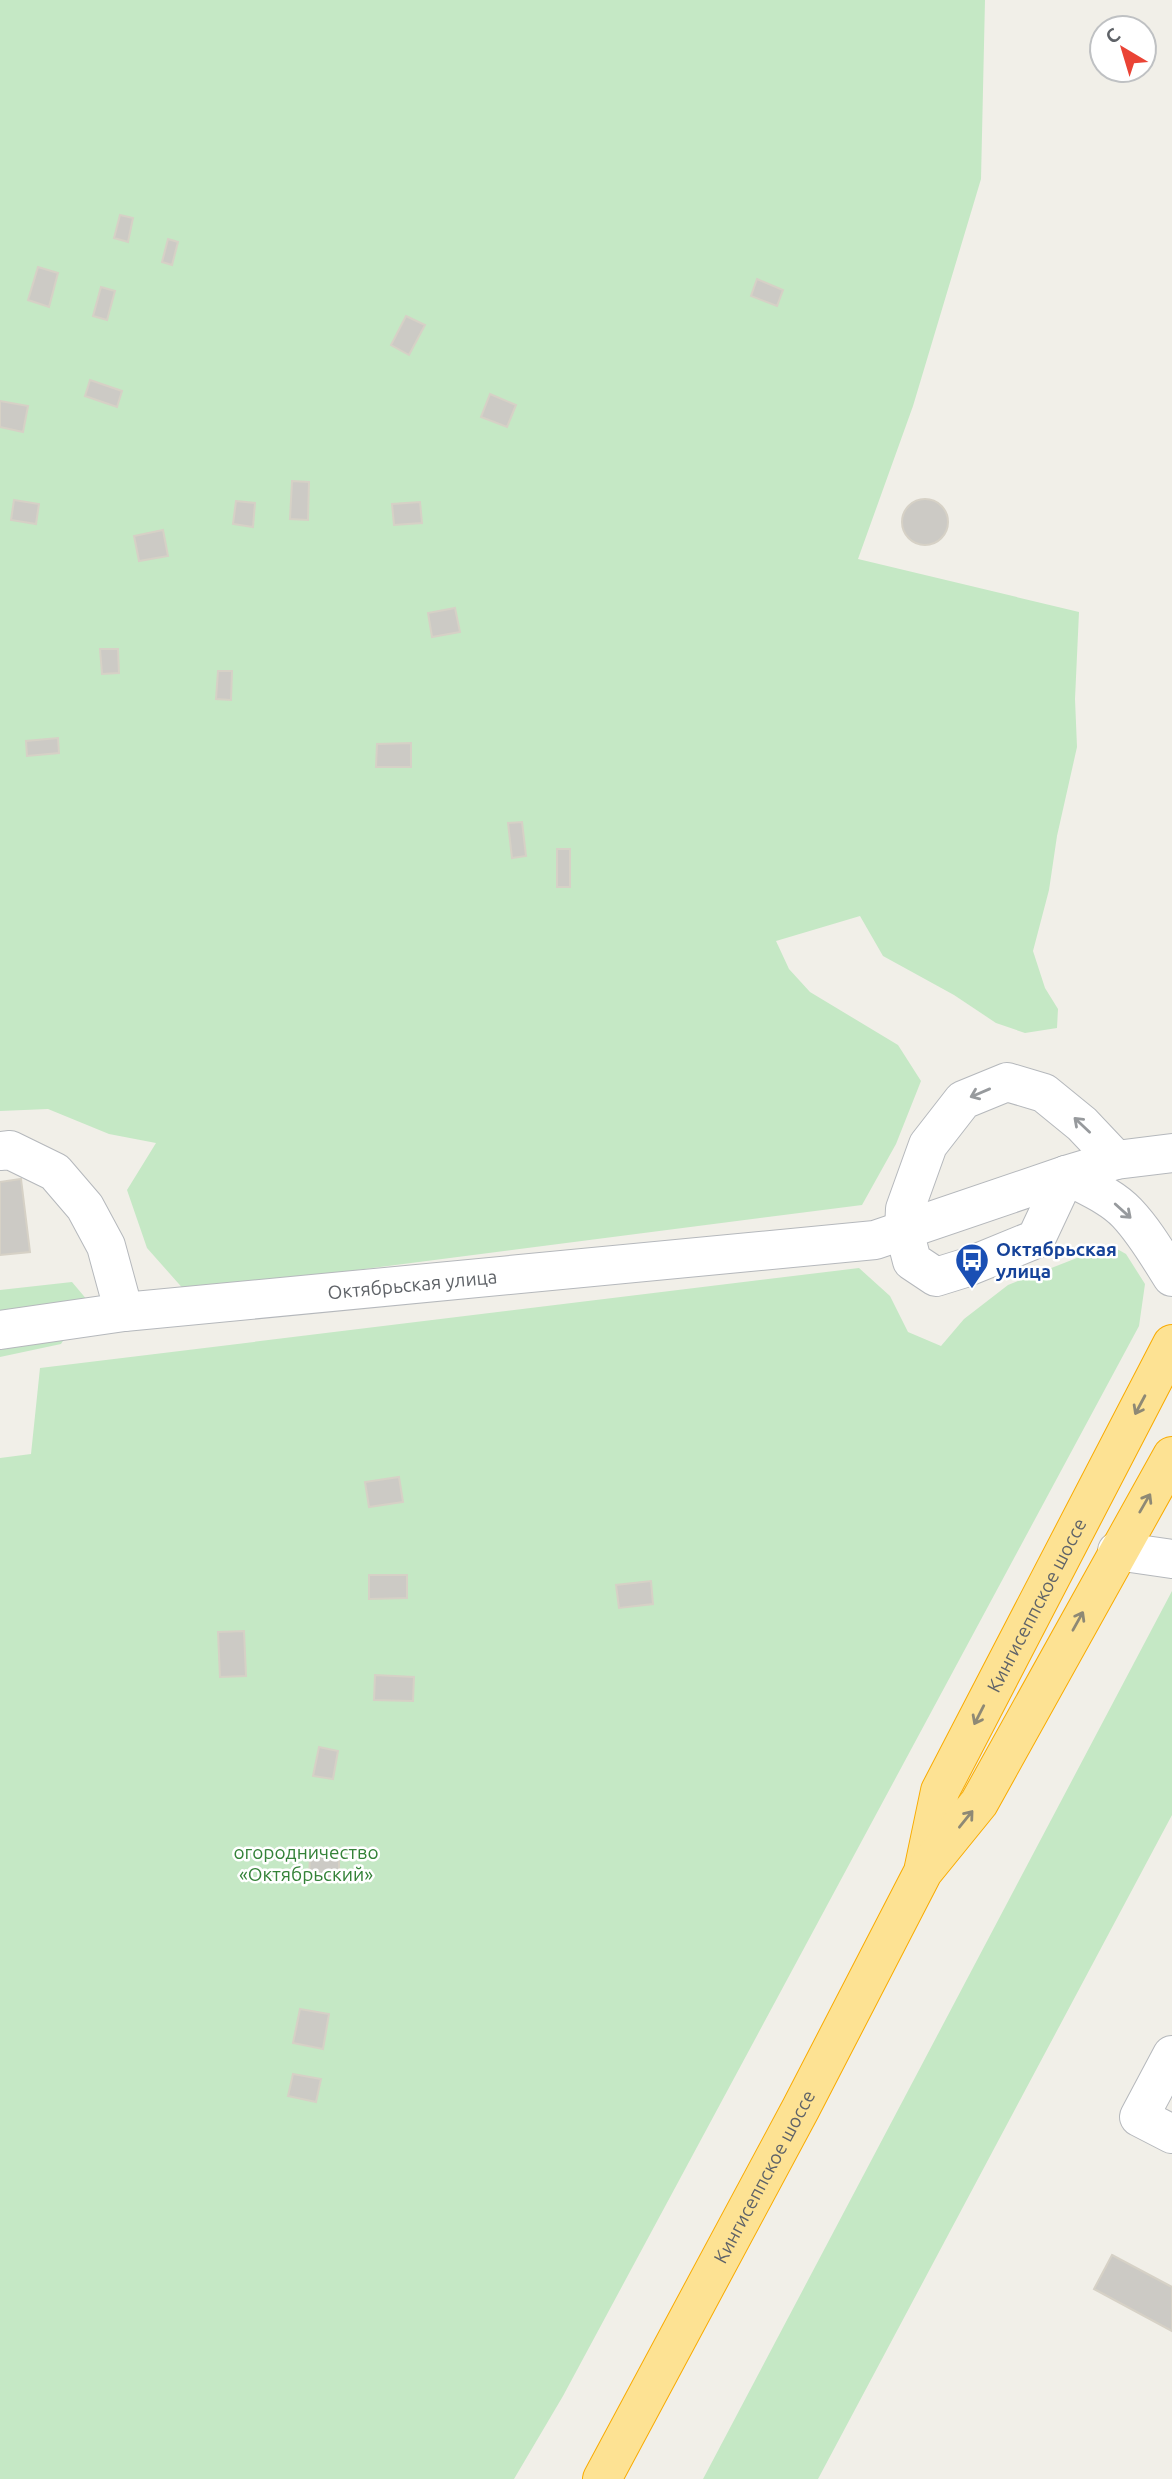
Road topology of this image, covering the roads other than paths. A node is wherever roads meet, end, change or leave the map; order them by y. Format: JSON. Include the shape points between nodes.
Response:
{"nodes":[{"id":1,"x":0,"y":1151,"type":"edge"},
{"id":2,"x":1172,"y":1153,"type":"edge"},
{"id":3,"x":1116,"y":1160,"type":"junction"},
{"id":4,"x":1066,"y":1175,"type":"junction"},
{"id":5,"x":904,"y":1230,"type":"junction"},
{"id":6,"x":1172,"y":1277,"type":"edge"},
{"id":7,"x":124,"y":1312,"type":"junction"},
{"id":8,"x":0,"y":1330,"type":"edge"},
{"id":9,"x":1172,"y":1345,"type":"edge"},
{"id":10,"x":1172,"y":1456,"type":"edge"},
{"id":11,"x":1117,"y":1550,"type":"junction"},
{"id":12,"x":1172,"y":1559,"type":"edge"},
{"id":13,"x":923,"y":1872,"type":"junction"},
{"id":14,"x":1172,"y":2055,"type":"edge"},
{"id":15,"x":1172,"y":2134,"type":"edge"},
{"id":16,"x":601,"y":2479,"type":"edge"}],
"edges":[{"from":1,"to":7,"type":"street","via":[[10,1150],[55,1172],[85,1207],[106,1246]]},
{"from":2,"to":3,"type":"street","name":"Октябрьская улица"},
{"from":3,"to":4,"type":"street","name":"Октябрьская улица"},
{"from":3,"to":5,"type":"street","one_way":true,"via":[[1044,1093],[1007,1082],[964,1100],[929,1145],[905,1209]]},
{"from":4,"to":5,"type":"street","name":"Октябрьская улица"},
{"from":4,"to":5,"type":"street","via":[[1036,1239],[965,1268],[936,1277],[912,1261]]},
{"from":4,"to":6,"type":"street","one_way":true,"via":[[1126,1211]]},
{"from":5,"to":7,"type":"street","name":"Октябрьская улица","via":[[875,1240]]},
{"from":7,"to":8,"type":"street","name":"Октябрьская улица"},
{"from":9,"to":13,"type":"highway","name":"Кингисеппское шоссе","one_way":true,"via":[[940,1791]]},
{"from":11,"to":10,"type":"highway","name":"Кингисеппское шоссе","one_way":true},
{"from":11,"to":12,"type":"street"},
{"from":13,"to":11,"type":"highway","name":"Кингисеппское шоссе","one_way":true,"via":[[979,1803]]},
{"from":13,"to":16,"type":"highway","name":"Кингисеппское шоссе"},
{"from":14,"to":15,"type":"street","via":[[1139,2117]]}]}
